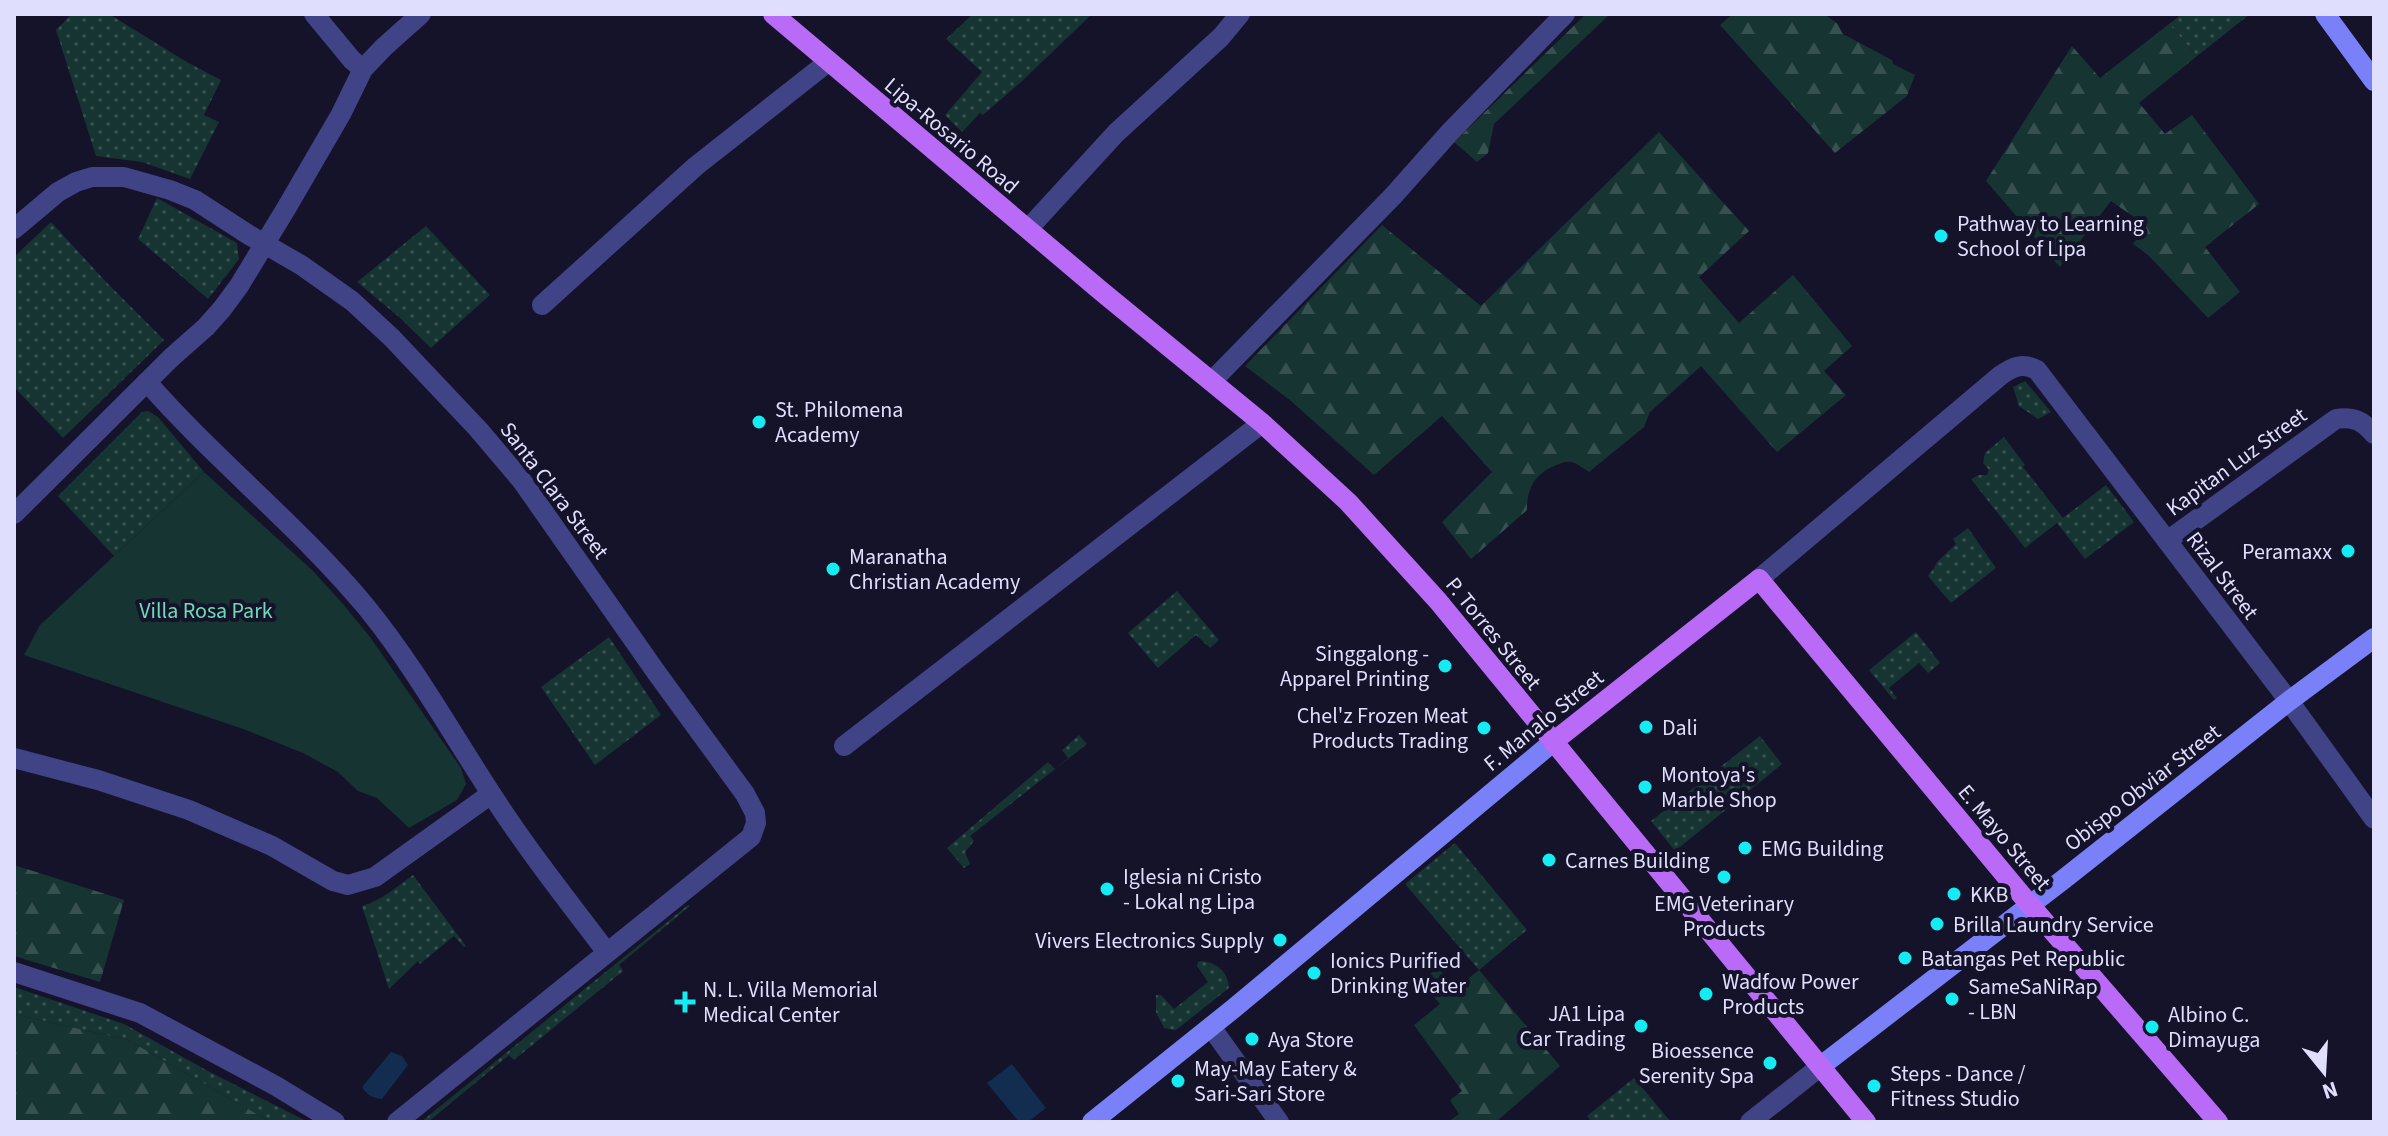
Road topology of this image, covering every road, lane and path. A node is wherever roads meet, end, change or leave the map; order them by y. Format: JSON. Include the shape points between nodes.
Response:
{"nodes":[{"id":1,"x":314,"y":14,"type":"edge"},
{"id":2,"x":421,"y":14,"type":"edge"},
{"id":3,"x":773,"y":14,"type":"edge"},
{"id":4,"x":1240,"y":14,"type":"edge"},
{"id":5,"x":1565,"y":14,"type":"edge"},
{"id":6,"x":2325,"y":14,"type":"edge"},
{"id":7,"x":828,"y":62,"type":"junction"},
{"id":8,"x":363,"y":69,"type":"junction"},
{"id":9,"x":2374,"y":81,"type":"edge"},
{"id":10,"x":14,"y":229,"type":"edge"},
{"id":11,"x":1028,"y":229,"type":"junction"},
{"id":12,"x":265,"y":244,"type":"junction"},
{"id":13,"x":1101,"y":291,"type":"joint"},
{"id":14,"x":542,"y":305,"type":"dead end"},
{"id":15,"x":2028,"y":366,"type":"joint"},
{"id":16,"x":1212,"y":381,"type":"junction"},
{"id":17,"x":147,"y":382,"type":"junction"},
{"id":18,"x":1262,"y":423,"type":"junction"},
{"id":19,"x":2374,"y":434,"type":"edge"},
{"id":20,"x":14,"y":514,"type":"edge"},
{"id":21,"x":2167,"y":541,"type":"junction"},
{"id":22,"x":1759,"y":579,"type":"junction"},
{"id":23,"x":2374,"y":638,"type":"edge"},
{"id":24,"x":2289,"y":701,"type":"junction"},
{"id":25,"x":1553,"y":742,"type":"junction"},
{"id":26,"x":844,"y":746,"type":"dead end"},
{"id":27,"x":14,"y":758,"type":"edge"},
{"id":28,"x":491,"y":794,"type":"junction"},
{"id":29,"x":2374,"y":819,"type":"edge"},
{"id":30,"x":2030,"y":905,"type":"junction"},
{"id":31,"x":606,"y":951,"type":"junction"},
{"id":32,"x":14,"y":972,"type":"edge"},
{"id":33,"x":1211,"y":1027,"type":"junction"},
{"id":34,"x":1821,"y":1066,"type":"junction"},
{"id":35,"x":335,"y":1122,"type":"edge"},
{"id":36,"x":397,"y":1122,"type":"edge"},
{"id":37,"x":1092,"y":1122,"type":"edge"},
{"id":38,"x":1279,"y":1122,"type":"edge"},
{"id":39,"x":1750,"y":1122,"type":"edge"},
{"id":40,"x":1866,"y":1122,"type":"edge"},
{"id":41,"x":2218,"y":1122,"type":"edge"}],
"edges":[{"from":1,"to":8,"type":"street"},
{"from":2,"to":8,"type":"street"},
{"from":3,"to":7,"type":"main road","name":"Lipa-Rosario Road"},
{"from":4,"to":11,"type":"street","via":[[1116,133]]},
{"from":5,"to":16,"type":"street"},
{"from":6,"to":9,"type":"street"},
{"from":7,"to":11,"type":"main road","name":"Lipa-Rosario Road"},
{"from":7,"to":14,"type":"street","via":[[696,166]]},
{"from":8,"to":12,"type":"street"},
{"from":10,"to":12,"type":"street","name":"Santa Clara Street","via":[[76,182],[124,177],[195,200]]},
{"from":11,"to":13,"type":"main road","name":"Lipa-Rosario Road"},
{"from":12,"to":17,"type":"street","via":[[222,309]]},
{"from":12,"to":31,"type":"street","name":"Santa Clara Street","via":[[352,301],[504,459],[755,813],[751,837]]},
{"from":13,"to":16,"type":"main road","name":"P. Torres Street"},
{"from":15,"to":21,"type":"street","name":"Rizal Street","via":[[2037,370]]},
{"from":15,"to":22,"type":"street","name":"F. Manalo Street","via":[[2001,375]]},
{"from":16,"to":18,"type":"main road","name":"P. Torres Street"},
{"from":17,"to":20,"type":"street"},
{"from":17,"to":28,"type":"street","via":[[367,609]]},
{"from":18,"to":25,"type":"main road","name":"P. Torres Street","via":[[1399,555]]},
{"from":18,"to":26,"type":"street"},
{"from":19,"to":21,"type":"street","name":"Kapitan Luz Street","via":[[2362,422],[2336,419]]},
{"from":21,"to":24,"type":"street","name":"Rizal Street"},
{"from":22,"to":25,"type":"main road","name":"F. Manalo Street"},
{"from":22,"to":30,"type":"main road","name":"E. Mayo Street"},
{"from":23,"to":24,"type":"street","name":"Obispo Obviar Street"},
{"from":24,"to":29,"type":"street","name":"Rizal Street"},
{"from":24,"to":30,"type":"street","name":"Obispo Obviar Street"},
{"from":25,"to":33,"type":"street","name":"F. Manalo Street"},
{"from":25,"to":34,"type":"main road","name":"P. Torres Street"},
{"from":27,"to":28,"type":"street","via":[[189,810],[348,885],[375,877]]},
{"from":28,"to":31,"type":"street"},
{"from":30,"to":34,"type":"street","name":"Obispo Obviar Street"},
{"from":30,"to":41,"type":"main road","name":"E. Mayo Street"},
{"from":31,"to":36,"type":"street"},
{"from":32,"to":35,"type":"street","via":[[140,1013]]},
{"from":33,"to":37,"type":"street","name":"F. Manalo Street"},
{"from":33,"to":38,"type":"street"},
{"from":34,"to":39,"type":"street","name":"Obispo Obviar Street"},
{"from":34,"to":40,"type":"main road","name":"P. Torres Street"}]}
